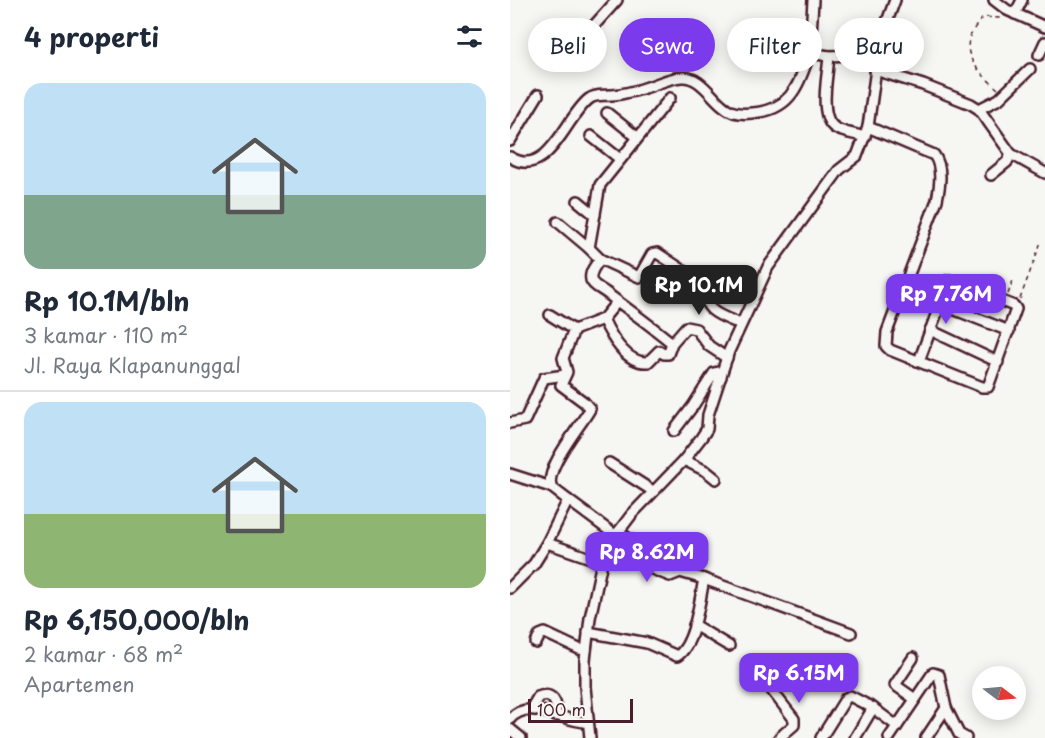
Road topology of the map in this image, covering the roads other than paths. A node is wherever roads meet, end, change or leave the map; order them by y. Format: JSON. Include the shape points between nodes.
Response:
{"nodes":[{"id":1,"x":617,"y":0,"type":"edge"},
{"id":2,"x":813,"y":0,"type":"edge"},
{"id":3,"x":895,"y":0,"type":"edge"},
{"id":4,"x":994,"y":0,"type":"edge"},
{"id":5,"x":1022,"y":0,"type":"edge"},
{"id":6,"x":1011,"y":12,"type":"junction"},
{"id":7,"x":601,"y":18,"type":"edge"},
{"id":8,"x":812,"y":18,"type":"edge"},
{"id":9,"x":888,"y":18,"type":"edge"},
{"id":10,"x":1045,"y":27,"type":"edge"},
{"id":11,"x":1045,"y":42,"type":"edge"},
{"id":12,"x":822,"y":55,"type":"edge"},
{"id":13,"x":1039,"y":55,"type":"dead end"},
{"id":14,"x":830,"y":56,"type":"junction"},
{"id":15,"x":834,"y":56,"type":"edge"},
{"id":16,"x":1030,"y":69,"type":"dead end"},
{"id":17,"x":802,"y":72,"type":"edge"},
{"id":18,"x":875,"y":72,"type":"edge"},
{"id":19,"x":881,"y":72,"type":"edge"},
{"id":20,"x":538,"y":95,"type":"dead end"},
{"id":21,"x":670,"y":98,"type":"dead end"},
{"id":22,"x":979,"y":109,"type":"junction"},
{"id":23,"x":607,"y":113,"type":"dead end"},
{"id":24,"x":867,"y":132,"type":"junction"},
{"id":25,"x":591,"y":136,"type":"dead end"},
{"id":26,"x":637,"y":138,"type":"junction"},
{"id":27,"x":510,"y":141,"type":"edge"},
{"id":28,"x":1011,"y":154,"type":"junction"},
{"id":29,"x":510,"y":157,"type":"edge"},
{"id":30,"x":620,"y":159,"type":"junction"},
{"id":31,"x":1045,"y":173,"type":"edge"},
{"id":32,"x":991,"y":175,"type":"dead end"},
{"id":33,"x":578,"y":201,"type":"dead end"},
{"id":34,"x":595,"y":215,"type":"junction"},
{"id":35,"x":558,"y":222,"type":"dead end"},
{"id":36,"x":589,"y":248,"type":"junction"},
{"id":37,"x":600,"y":259,"type":"junction"},
{"id":38,"x":617,"y":302,"type":"junction"},
{"id":39,"x":940,"y":304,"type":"junction"},
{"id":40,"x":550,"y":315,"type":"dead end"},
{"id":41,"x":603,"y":319,"type":"junction"},
{"id":42,"x":740,"y":324,"type":"junction"},
{"id":43,"x":574,"y":330,"type":"junction"},
{"id":44,"x":930,"y":330,"type":"junction"},
{"id":45,"x":1009,"y":332,"type":"junction"},
{"id":46,"x":672,"y":343,"type":"junction"},
{"id":47,"x":727,"y":358,"type":"junction"},
{"id":48,"x":919,"y":361,"type":"junction"},
{"id":49,"x":998,"y":362,"type":"junction"},
{"id":50,"x":565,"y":375,"type":"junction"},
{"id":51,"x":721,"y":376,"type":"junction"},
{"id":52,"x":510,"y":423,"type":"edge"},
{"id":53,"x":674,"y":431,"type":"dead end"},
{"id":54,"x":684,"y":460,"type":"junction"},
{"id":55,"x":609,"y":463,"type":"dead end"},
{"id":56,"x":510,"y":474,"type":"edge"},
{"id":57,"x":716,"y":479,"type":"dead end"},
{"id":58,"x":551,"y":487,"type":"junction"},
{"id":59,"x":653,"y":491,"type":"junction"},
{"id":60,"x":568,"y":500,"type":"junction"},
{"id":61,"x":616,"y":534,"type":"junction"},
{"id":62,"x":547,"y":543,"type":"junction"},
{"id":63,"x":602,"y":562,"type":"junction"},
{"id":64,"x":704,"y":579,"type":"junction"},
{"id":65,"x":510,"y":588,"type":"edge"},
{"id":66,"x":694,"y":625,"type":"junction"},
{"id":67,"x":588,"y":632,"type":"junction"},
{"id":68,"x":851,"y":633,"type":"dead end"},
{"id":69,"x":536,"y":643,"type":"dead end"},
{"id":70,"x":729,"y":646,"type":"dead end"},
{"id":71,"x":586,"y":650,"type":"junction"},
{"id":72,"x":913,"y":658,"type":"dead end"},
{"id":73,"x":753,"y":678,"type":"dead end"},
{"id":74,"x":915,"y":699,"type":"junction"},
{"id":75,"x":873,"y":708,"type":"junction"},
{"id":76,"x":946,"y":708,"type":"junction"},
{"id":77,"x":531,"y":709,"type":"junction"},
{"id":78,"x":555,"y":716,"type":"junction"},
{"id":79,"x":510,"y":719,"type":"edge"},
{"id":80,"x":588,"y":722,"type":"junction"},
{"id":81,"x":897,"y":726,"type":"junction"},
{"id":82,"x":510,"y":729,"type":"edge"},
{"id":83,"x":960,"y":737,"type":"edge"},
{"id":84,"x":521,"y":738,"type":"edge"},
{"id":85,"x":590,"y":738,"type":"edge"},
{"id":86,"x":779,"y":738,"type":"edge"},
{"id":87,"x":821,"y":738,"type":"edge"},
{"id":88,"x":855,"y":738,"type":"edge"},
{"id":89,"x":889,"y":738,"type":"edge"},
{"id":90,"x":926,"y":738,"type":"edge"}],
"edges":[{"from":1,"to":7,"type":"street"},
{"from":2,"to":8,"type":"street"},
{"from":3,"to":9,"type":"street"},
{"from":4,"to":6,"type":"street"},
{"from":5,"to":6,"type":"street"},
{"from":6,"to":10,"type":"street"},
{"from":11,"to":13,"type":"street"},
{"from":12,"to":14,"type":"street"},
{"from":14,"to":15,"type":"street"},
{"from":14,"to":24,"type":"street","via":[[827,122],[836,129]]},
{"from":16,"to":22,"type":"street","via":[[999,99]]},
{"from":17,"to":29,"type":"street","via":[[793,94],[768,111],[734,112],[698,82],[682,77],[621,94],[592,97],[544,156],[527,163]]},
{"from":18,"to":24,"type":"street"},
{"from":19,"to":22,"type":"street"},
{"from":20,"to":27,"type":"street"},
{"from":21,"to":26,"type":"street"},
{"from":22,"to":28,"type":"street"},
{"from":23,"to":26,"type":"street"},
{"from":24,"to":42,"type":"street","via":[[857,156],[838,170],[775,255]]},
{"from":24,"to":48,"type":"street","via":[[928,152],[937,159],[937,200],[885,339],[890,350]]},
{"from":25,"to":30,"type":"street"},
{"from":26,"to":30,"type":"street"},
{"from":28,"to":31,"type":"street"},
{"from":28,"to":32,"type":"street"},
{"from":30,"to":34,"type":"street","via":[[600,185]]},
{"from":33,"to":34,"type":"street"},
{"from":34,"to":36,"type":"street"},
{"from":35,"to":36,"type":"street"},
{"from":36,"to":37,"type":"street"},
{"from":37,"to":38,"type":"street","via":[[590,277],[592,283]]},
{"from":37,"to":42,"type":"street","via":[[639,277],[652,254],[657,253],[704,284],[704,296],[715,314]]},
{"from":38,"to":41,"type":"street"},
{"from":38,"to":46,"type":"street"},
{"from":39,"to":44,"type":"street"},
{"from":39,"to":45,"type":"street"},
{"from":39,"to":45,"type":"street","via":[[949,280],[1016,308]]},
{"from":40,"to":43,"type":"street"},
{"from":41,"to":43,"type":"street"},
{"from":41,"to":46,"type":"street","via":[[615,344],[640,362],[648,362],[659,351],[668,354]]},
{"from":42,"to":47,"type":"street"},
{"from":43,"to":50,"type":"street","via":[[562,358],[567,369]]},
{"from":44,"to":48,"type":"street"},
{"from":44,"to":49,"type":"street"},
{"from":45,"to":49,"type":"street"},
{"from":46,"to":47,"type":"street","via":[[690,326]]},
{"from":47,"to":51,"type":"street"},
{"from":48,"to":49,"type":"street","via":[[985,387],[990,384]]},
{"from":50,"to":52,"type":"street","via":[[544,378],[525,420]]},
{"from":50,"to":58,"type":"street","via":[[561,387],[590,409],[552,470]]},
{"from":51,"to":53,"type":"street","via":[[714,372]]},
{"from":51,"to":54,"type":"street","via":[[706,429]]},
{"from":54,"to":57,"type":"street"},
{"from":54,"to":59,"type":"street"},
{"from":55,"to":59,"type":"street"},
{"from":56,"to":58,"type":"street"},
{"from":58,"to":60,"type":"street"},
{"from":59,"to":61,"type":"street"},
{"from":60,"to":61,"type":"street"},
{"from":60,"to":62,"type":"street"},
{"from":61,"to":63,"type":"street"},
{"from":61,"to":64,"type":"street","via":[[649,551],[653,571]]},
{"from":62,"to":63,"type":"street"},
{"from":62,"to":65,"type":"street","via":[[530,570]]},
{"from":63,"to":67,"type":"street"},
{"from":64,"to":66,"type":"street"},
{"from":64,"to":68,"type":"street"},
{"from":66,"to":67,"type":"street","via":[[684,650],[675,656],[648,643]]},
{"from":66,"to":70,"type":"street"},
{"from":67,"to":71,"type":"street"},
{"from":69,"to":71,"type":"street","via":[[544,633]]},
{"from":71,"to":80,"type":"street"},
{"from":72,"to":74,"type":"street","via":[[895,685]]},
{"from":73,"to":86,"type":"street","via":[[770,688],[794,719],[794,725]]},
{"from":74,"to":76,"type":"street","via":[[933,673],[937,673]]},
{"from":74,"to":81,"type":"street"},
{"from":75,"to":81,"type":"street"},
{"from":75,"to":87,"type":"street","via":[[850,696],[846,698]]},
{"from":75,"to":88,"type":"street"},
{"from":76,"to":83,"type":"street"},
{"from":76,"to":90,"type":"street"},
{"from":77,"to":78,"type":"street"},
{"from":77,"to":78,"type":"street","via":[[538,697],[547,695],[555,699]]},
{"from":77,"to":79,"type":"street","via":[[521,710]]},
{"from":78,"to":80,"type":"street"},
{"from":80,"to":85,"type":"street"},
{"from":81,"to":89,"type":"street"},
{"from":82,"to":84,"type":"street"}]}
